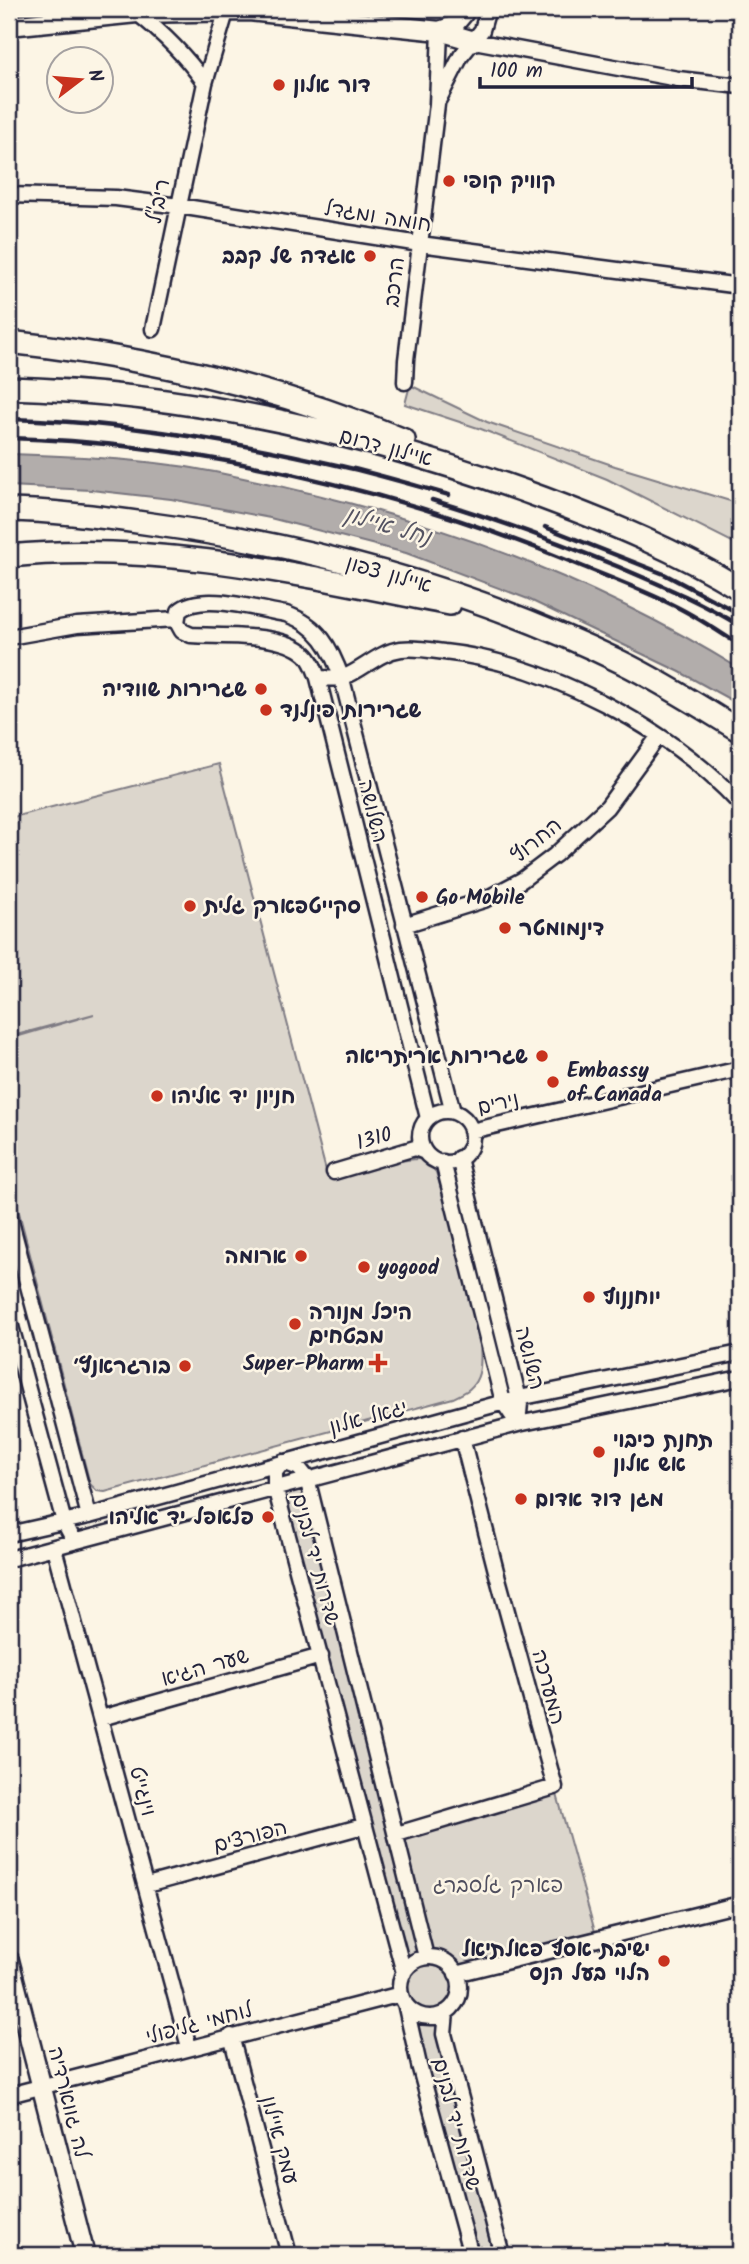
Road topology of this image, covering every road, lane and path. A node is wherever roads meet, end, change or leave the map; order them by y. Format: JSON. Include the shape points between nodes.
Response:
{"nodes":[{"id":1,"x":488,"y":9,"type":"edge"},
{"id":2,"x":226,"y":10,"type":"edge"},
{"id":3,"x":463,"y":11,"type":"edge"},
{"id":4,"x":137,"y":13,"type":"junction"},
{"id":5,"x":55,"y":15,"type":"edge"},
{"id":6,"x":9,"y":26,"type":"edge"},
{"id":7,"x":440,"y":31,"type":"junction"},
{"id":8,"x":474,"y":41,"type":"junction"},
{"id":9,"x":205,"y":83,"type":"junction"},
{"id":10,"x":740,"y":86,"type":"edge"},
{"id":11,"x":437,"y":104,"type":"junction"},
{"id":12,"x":9,"y":195,"type":"edge"},
{"id":13,"x":179,"y":206,"type":"junction"},
{"id":14,"x":420,"y":244,"type":"junction"},
{"id":15,"x":740,"y":286,"type":"edge"},
{"id":16,"x":153,"y":329,"type":"dead end"},
{"id":17,"x":9,"y":342,"type":"edge"},
{"id":18,"x":405,"y":382,"type":"dead end"},
{"id":19,"x":9,"y":388,"type":"edge"},
{"id":20,"x":542,"y":497,"type":"junction"},
{"id":21,"x":9,"y":510,"type":"edge"},
{"id":22,"x":9,"y":556,"type":"edge"},
{"id":23,"x":740,"y":589,"type":"edge"},
{"id":24,"x":514,"y":616,"type":"junction"},
{"id":25,"x":176,"y":619,"type":"junction"},
{"id":26,"x":9,"y":637,"type":"edge"},
{"id":27,"x":318,"y":678,"type":"junction"},
{"id":28,"x":342,"y":679,"type":"junction"},
{"id":29,"x":740,"y":731,"type":"edge"},
{"id":30,"x":658,"y":737,"type":"junction"},
{"id":31,"x":740,"y":804,"type":"edge"},
{"id":32,"x":404,"y":925,"type":"junction"},
{"id":33,"x":740,"y":1069,"type":"edge"},
{"id":34,"x":453,"y":1112,"type":"junction"},
{"id":35,"x":425,"y":1123,"type":"junction"},
{"id":36,"x":471,"y":1131,"type":"junction"},
{"id":37,"x":425,"y":1152,"type":"junction"},
{"id":38,"x":459,"y":1158,"type":"junction"},
{"id":39,"x":365,"y":1162,"type":"junction"},
{"id":40,"x":443,"y":1162,"type":"junction"},
{"id":41,"x":334,"y":1172,"type":"dead end"},
{"id":42,"x":9,"y":1214,"type":"edge"},
{"id":43,"x":9,"y":1319,"type":"edge"},
{"id":44,"x":740,"y":1353,"type":"edge"},
{"id":45,"x":497,"y":1371,"type":"junction"},
{"id":46,"x":740,"y":1378,"type":"edge"},
{"id":47,"x":519,"y":1398,"type":"junction"},
{"id":48,"x":503,"y":1402,"type":"junction"},
{"id":49,"x":479,"y":1409,"type":"junction"},
{"id":50,"x":518,"y":1424,"type":"junction"},
{"id":51,"x":462,"y":1438,"type":"junction"},
{"id":52,"x":283,"y":1462,"type":"junction"},
{"id":53,"x":307,"y":1478,"type":"junction"},
{"id":54,"x":275,"y":1487,"type":"junction"},
{"id":55,"x":89,"y":1516,"type":"junction"},
{"id":56,"x":64,"y":1522,"type":"junction"},
{"id":57,"x":9,"y":1534,"type":"edge"},
{"id":58,"x":77,"y":1541,"type":"junction"},
{"id":59,"x":54,"y":1548,"type":"junction"},
{"id":60,"x":9,"y":1559,"type":"edge"},
{"id":61,"x":321,"y":1656,"type":"junction"},
{"id":62,"x":101,"y":1718,"type":"junction"},
{"id":63,"x":363,"y":1826,"type":"junction"},
{"id":64,"x":397,"y":1835,"type":"junction"},
{"id":65,"x":147,"y":1885,"type":"junction"},
{"id":66,"x":740,"y":1904,"type":"edge"},
{"id":67,"x":426,"y":1957,"type":"junction"},
{"id":68,"x":9,"y":1960,"type":"edge"},
{"id":69,"x":404,"y":1973,"type":"junction"},
{"id":70,"x":456,"y":1974,"type":"junction"},
{"id":71,"x":403,"y":1998,"type":"junction"},
{"id":72,"x":446,"y":2012,"type":"junction"},
{"id":73,"x":231,"y":2036,"type":"junction"},
{"id":74,"x":189,"y":2046,"type":"junction"},
{"id":75,"x":41,"y":2087,"type":"junction"},
{"id":76,"x":9,"y":2095,"type":"edge"},
{"id":77,"x":85,"y":2255,"type":"edge"},
{"id":78,"x":289,"y":2255,"type":"edge"},
{"id":79,"x":471,"y":2255,"type":"edge"},
{"id":80,"x":502,"y":2255,"type":"edge"}],
"edges":[{"from":1,"to":8,"type":"street","name":"הרכב"},
{"from":2,"to":4,"type":"main road"},
{"from":2,"to":7,"type":"main road"},
{"from":2,"to":9,"type":"street","name":"ריב\"ל"},
{"from":3,"to":7,"type":"main road","via":[[453,26]]},
{"from":3,"to":8,"type":"street"},
{"from":4,"to":5,"type":"main road"},
{"from":4,"to":9,"type":"street","via":[[187,57]]},
{"from":5,"to":6,"type":"main road"},
{"from":7,"to":8,"type":"main road"},
{"from":7,"to":11,"type":"street","name":"הרכב"},
{"from":8,"to":10,"type":"street"},
{"from":8,"to":11,"type":"street","name":"הרכב","via":[[461,55]]},
{"from":9,"to":13,"type":"street","name":"ריב\"ל"},
{"from":11,"to":14,"type":"street","name":"הרכב"},
{"from":12,"to":13,"type":"street","name":"חומה ומגדל","via":[[116,198]]},
{"from":13,"to":14,"type":"street","name":"חומה ומגדל"},
{"from":13,"to":16,"type":"street","name":"ריב\"ל"},
{"from":14,"to":15,"type":"street","name":"חומה ומגדל"},
{"from":14,"to":18,"type":"street","name":"הרכב"},
{"from":17,"to":20,"type":"highway","via":[[176,370],[308,403]]},
{"from":19,"to":20,"type":"highway","name":"איילון דרום","via":[[148,400],[288,423],[437,460]]},
{"from":20,"to":23,"type":"highway","name":"איילון דרום","via":[[650,542]]},
{"from":21,"to":24,"type":"highway","name":"איילון צפון","via":[[133,521],[263,542],[411,579]]},
{"from":22,"to":24,"type":"highway","via":[[63,553],[193,559],[293,573]]},
{"from":24,"to":29,"type":"highway","name":"איילון צפון","via":[[643,673]]},
{"from":25,"to":26,"type":"street","via":[[77,625]]},
{"from":25,"to":27,"type":"street","via":[[182,631],[191,635],[263,639],[293,646],[312,662]]},
{"from":25,"to":28,"type":"street","name":"השלושה","via":[[182,607],[203,602],[296,618],[322,636]]},
{"from":27,"to":28,"type":"street"},
{"from":27,"to":35,"type":"street","name":"השלושה"},
{"from":28,"to":30,"type":"street","via":[[373,659],[401,649],[457,653],[513,665],[601,701]]},
{"from":28,"to":32,"type":"street","name":"השלושה"},
{"from":30,"to":31,"type":"street","via":[[717,779]]},
{"from":30,"to":32,"type":"street","name":"החרוץ","via":[[607,807],[522,880],[484,900]]},
{"from":32,"to":34,"type":"street","name":"השלושה"},
{"from":33,"to":36,"type":"street","name":"נירים"},
{"from":34,"to":35,"type":"street","via":[[444,1111]]},
{"from":34,"to":36,"type":"street"},
{"from":35,"to":37,"type":"street","via":[[421,1145]]},
{"from":35,"to":39,"type":"street","via":[[395,1148]]},
{"from":36,"to":38,"type":"street","via":[[470,1146]]},
{"from":37,"to":39,"type":"street","name":"1310","via":[[415,1148]]},
{"from":37,"to":40,"type":"street"},
{"from":38,"to":40,"type":"street"},
{"from":38,"to":47,"type":"street","name":"השלושה"},
{"from":39,"to":41,"type":"street","name":"1310"},
{"from":40,"to":45,"type":"street","name":"השלושה"},
{"from":42,"to":55,"type":"street"},
{"from":43,"to":56,"type":"street"},
{"from":44,"to":47,"type":"street","name":"יגאל אלון"},
{"from":45,"to":48,"type":"street","name":"השלושה"},
{"from":45,"to":49,"type":"street","via":[[494,1391]]},
{"from":46,"to":50,"type":"street","name":"יגאל אלון"},
{"from":47,"to":48,"type":"street","name":"יגאל אלון"},
{"from":47,"to":50,"type":"street","name":"השלושה"},
{"from":48,"to":49,"type":"street","name":"יגאל אלון"},
{"from":48,"to":50,"type":"street","name":"השלושה"},
{"from":49,"to":52,"type":"street","name":"יגאל אלון"},
{"from":50,"to":51,"type":"street","name":"יגאל אלון"},
{"from":51,"to":53,"type":"street","name":"יגאל אלון"},
{"from":51,"to":64,"type":"street","name":"המערכה","via":[[555,1787]]},
{"from":52,"to":53,"type":"street","name":"שדרות יד לבנים","via":[[299,1468]]},
{"from":52,"to":54,"type":"street","name":"שדרות יד לבנים","via":[[275,1472]]},
{"from":52,"to":55,"type":"street","name":"יגאל אלון"},
{"from":53,"to":54,"type":"street","name":"יגאל אלון"},
{"from":53,"to":64,"type":"street","name":"שדרות יד לבנים"},
{"from":54,"to":58,"type":"street","name":"יגאל אלון"},
{"from":54,"to":61,"type":"street","name":"שדרות יד לבנים"},
{"from":55,"to":56,"type":"street","name":"יגאל אלון"},
{"from":56,"to":57,"type":"street","name":"יגאל אלון"},
{"from":56,"to":58,"type":"street"},
{"from":58,"to":59,"type":"street","name":"יגאל אלון"},
{"from":59,"to":60,"type":"street","name":"יגאל אלון"},
{"from":59,"to":62,"type":"street","name":"וינגייט"},
{"from":61,"to":62,"type":"street","name":"שער הגיא"},
{"from":61,"to":63,"type":"street","name":"שדרות יד לבנים"},
{"from":62,"to":65,"type":"street","name":"וינגייט"},
{"from":63,"to":65,"type":"street","name":"הפורצים"},
{"from":63,"to":69,"type":"street","name":"שדרות יד לבנים"},
{"from":64,"to":67,"type":"street","name":"שדרות יד לבנים"},
{"from":65,"to":74,"type":"street","name":"וינגייט"},
{"from":66,"to":70,"type":"street"},
{"from":67,"to":69,"type":"street"},
{"from":67,"to":70,"type":"street","via":[[445,1961]]},
{"from":68,"to":75,"type":"main road","name":"לה גווארדיה"},
{"from":69,"to":71,"type":"street","via":[[400,1983]]},
{"from":70,"to":72,"type":"street","via":[[458,1995]]},
{"from":71,"to":72,"type":"street","via":[[423,2016]]},
{"from":71,"to":73,"type":"street","name":"לוחמי גליפולי"},
{"from":71,"to":79,"type":"street","name":"שדרות יד לבנים"},
{"from":72,"to":80,"type":"street","name":"שדרות יד לבנים","via":[[444,2034]]},
{"from":73,"to":74,"type":"street","name":"לוחמי גליפולי"},
{"from":73,"to":78,"type":"street","name":"עמק איילון"},
{"from":74,"to":75,"type":"street","name":"לוחמי גליפולי"},
{"from":75,"to":76,"type":"street","name":"לוחמי גליפולי"},
{"from":75,"to":77,"type":"main road","name":"לה גווארדיה"}]}
